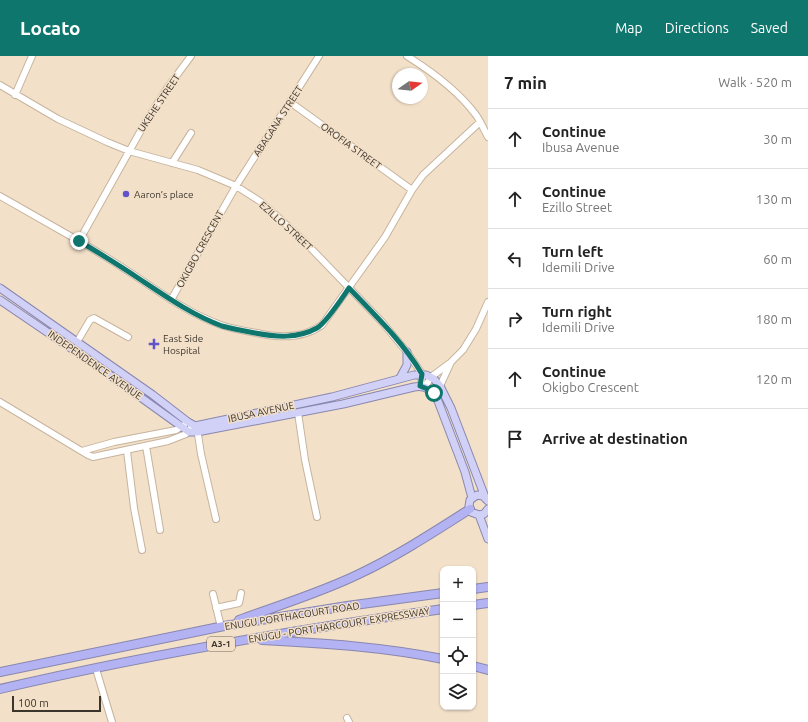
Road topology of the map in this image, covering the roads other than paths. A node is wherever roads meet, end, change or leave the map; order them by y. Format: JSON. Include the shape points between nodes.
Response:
{"nodes":[{"id":1,"x":32,"y":56,"type":"edge"},
{"id":2,"x":191,"y":56,"type":"edge"},
{"id":3,"x":319,"y":56,"type":"edge"},
{"id":4,"x":407,"y":56,"type":"edge"},
{"id":5,"x":0,"y":85,"type":"edge"},
{"id":6,"x":15,"y":95,"type":"junction"},
{"id":7,"x":290,"y":102,"type":"junction"},
{"id":8,"x":480,"y":122,"type":"junction"},
{"id":9,"x":191,"y":134,"type":"dead end"},
{"id":10,"x":488,"y":138,"type":"edge"},
{"id":11,"x":129,"y":151,"type":"junction"},
{"id":12,"x":172,"y":162,"type":"junction"},
{"id":13,"x":236,"y":186,"type":"junction"},
{"id":14,"x":412,"y":190,"type":"junction"},
{"id":15,"x":0,"y":196,"type":"edge"},
{"id":16,"x":79,"y":241,"type":"junction"},
{"id":17,"x":0,"y":288,"type":"edge"},
{"id":18,"x":349,"y":288,"type":"junction"},
{"id":19,"x":0,"y":300,"type":"edge"},
{"id":20,"x":171,"y":300,"type":"junction"},
{"id":21,"x":488,"y":302,"type":"edge"},
{"id":22,"x":64,"y":333,"type":"junction"},
{"id":23,"x":128,"y":337,"type":"dead end"},
{"id":24,"x":60,"y":340,"type":"junction"},
{"id":25,"x":77,"y":342,"type":"junction"},
{"id":26,"x":407,"y":352,"type":"junction"},
{"id":27,"x":451,"y":362,"type":"junction"},
{"id":28,"x":422,"y":374,"type":"junction"},
{"id":29,"x":431,"y":377,"type":"junction"},
{"id":30,"x":400,"y":378,"type":"junction"},
{"id":31,"x":423,"y":386,"type":"junction"},
{"id":32,"x":440,"y":386,"type":"junction"},
{"id":33,"x":434,"y":393,"type":"junction"},
{"id":34,"x":0,"y":402,"type":"edge"},
{"id":35,"x":298,"y":413,"type":"junction"},
{"id":36,"x":193,"y":427,"type":"junction"},
{"id":37,"x":182,"y":428,"type":"junction"},
{"id":38,"x":146,"y":446,"type":"junction"},
{"id":39,"x":82,"y":451,"type":"junction"},
{"id":40,"x":127,"y":451,"type":"junction"},
{"id":41,"x":472,"y":498,"type":"junction"},
{"id":42,"x":487,"y":500,"type":"edge"},
{"id":43,"x":470,"y":509,"type":"junction"},
{"id":44,"x":487,"y":513,"type":"edge"},
{"id":45,"x":479,"y":515,"type":"junction"},
{"id":46,"x":317,"y":517,"type":"dead end"},
{"id":47,"x":216,"y":519,"type":"dead end"},
{"id":48,"x":160,"y":530,"type":"dead end"},
{"id":49,"x":488,"y":539,"type":"edge"},
{"id":50,"x":142,"y":550,"type":"dead end"},
{"id":51,"x":488,"y":587,"type":"edge"},
{"id":52,"x":476,"y":589,"type":"edge"},
{"id":53,"x":241,"y":593,"type":"dead end"},
{"id":54,"x":440,"y":593,"type":"edge"},
{"id":55,"x":213,"y":594,"type":"dead end"},
{"id":56,"x":488,"y":603,"type":"edge"},
{"id":57,"x":476,"y":605,"type":"edge"},
{"id":58,"x":216,"y":608,"type":"junction"},
{"id":59,"x":440,"y":609,"type":"edge"},
{"id":60,"x":223,"y":626,"type":"junction"},
{"id":61,"x":247,"y":639,"type":"junction"},
{"id":62,"x":440,"y":658,"type":"edge"},
{"id":63,"x":476,"y":667,"type":"edge"},
{"id":64,"x":96,"y":669,"type":"junction"},
{"id":65,"x":488,"y":670,"type":"edge"},
{"id":66,"x":0,"y":672,"type":"edge"},
{"id":67,"x":0,"y":689,"type":"edge"},
{"id":68,"x":112,"y":722,"type":"edge"}],
"edges":[{"from":1,"to":6,"type":"street"},
{"from":2,"to":11,"type":"street","name":"UKEHE STREET","via":[[168,87]]},
{"from":3,"to":7,"type":"street","name":"ABAGANA STREET"},
{"from":4,"to":8,"type":"street","via":[[428,69],[447,86]]},
{"from":5,"to":6,"type":"street","name":"EZILLO STREET"},
{"from":6,"to":11,"type":"street","name":"EZILLO STREET","via":[[58,119]]},
{"from":7,"to":13,"type":"street","name":"ABAGANA STREET"},
{"from":7,"to":14,"type":"street","name":"OROFIA STREET"},
{"from":8,"to":10,"type":"street"},
{"from":8,"to":14,"type":"street","via":[[423,175]]},
{"from":9,"to":12,"type":"street"},
{"from":11,"to":12,"type":"street","name":"EZILLO STREET"},
{"from":11,"to":16,"type":"street","name":"UKEHE STREET"},
{"from":12,"to":13,"type":"street","name":"EZILLO STREET"},
{"from":13,"to":18,"type":"street","name":"EZILLO STREET","via":[[281,218]]},
{"from":13,"to":20,"type":"street","name":"OKIGBO CRESCENT"},
{"from":14,"to":18,"type":"street","via":[[385,237]]},
{"from":15,"to":16,"type":"street","name":"OKIGBO CRESCENT"},
{"from":16,"to":20,"type":"street","name":"OKIGBO CRESCENT"},
{"from":17,"to":22,"type":"main road","name":"INDEPENDENCE AVENUE"},
{"from":18,"to":20,"type":"street","via":[[322,325],[286,337],[223,326]]},
{"from":18,"to":26,"type":"street","name":"EZILLO STREET"},
{"from":19,"to":24,"type":"main road","name":"INDEPENDENCE AVENUE"},
{"from":21,"to":27,"type":"street","via":[[476,329],[463,350]]},
{"from":22,"to":24,"type":"main road"},
{"from":22,"to":25,"type":"main road","name":"INDEPENDENCE AVENUE"},
{"from":23,"to":25,"type":"street","via":[[94,318],[90,320]]},
{"from":24,"to":37,"type":"main road","name":"INDEPENDENCE AVENUE"},
{"from":25,"to":36,"type":"main road","name":"INDEPENDENCE AVENUE","via":[[153,395]]},
{"from":26,"to":28,"type":"street","name":"EZILLO STREET"},
{"from":26,"to":30,"type":"main road","via":[[407,365]]},
{"from":27,"to":29,"type":"street"},
{"from":27,"to":32,"type":"street"},
{"from":28,"to":29,"type":"main road","name":"IBUSA AVENUE"},
{"from":28,"to":30,"type":"main road","name":"IBUSA AVENUE"},
{"from":28,"to":31,"type":"street"},
{"from":29,"to":31,"type":"street"},
{"from":29,"to":32,"type":"main road","name":"IBUSA AVENUE"},
{"from":30,"to":36,"type":"main road","name":"IBUSA AVENUE","via":[[332,397]]},
{"from":31,"to":33,"type":"main road"},
{"from":31,"to":35,"type":"main road","name":"IBUSA AVENUE"},
{"from":32,"to":33,"type":"street"},
{"from":32,"to":42,"type":"main road"},
{"from":33,"to":41,"type":"main road","via":[[458,450]]},
{"from":34,"to":39,"type":"street","name":"IBUSA AVENUE"},
{"from":35,"to":36,"type":"main road","name":"IBUSA AVENUE"},
{"from":35,"to":46,"type":"street"},
{"from":36,"to":37,"type":"main road","name":"INDEPENDENCE AVENUE"},
{"from":36,"to":38,"type":"street","name":"IBUSA AVENUE","via":[[186,434],[173,440]]},
{"from":36,"to":47,"type":"street"},
{"from":37,"to":39,"type":"street"},
{"from":38,"to":40,"type":"street","name":"IBUSA AVENUE"},
{"from":38,"to":48,"type":"street"},
{"from":39,"to":40,"type":"street","name":"IBUSA AVENUE","via":[[93,457]]},
{"from":40,"to":50,"type":"street"},
{"from":41,"to":42,"type":"main road","via":[[480,495]]},
{"from":41,"to":43,"type":"main road","via":[[469,503]]},
{"from":43,"to":45,"type":"main road"},
{"from":43,"to":60,"type":"highway","via":[[359,574]]},
{"from":44,"to":45,"type":"main road"},
{"from":45,"to":49,"type":"main road"},
{"from":51,"to":52,"type":"highway"},
{"from":53,"to":58,"type":"street","via":[[239,603]]},
{"from":54,"to":60,"type":"highway","name":"ENUGU PORTHACOURT ROAD","number":"A3-1"},
{"from":55,"to":58,"type":"street"},
{"from":56,"to":57,"type":"highway"},
{"from":58,"to":60,"type":"street"},
{"from":59,"to":61,"type":"highway","name":"ENUGU - PORT HARCOURT EXPRESSWAY","number":"A3-1"},
{"from":60,"to":66,"type":"highway","name":"ENUGU PORTHACOURT ROAD","number":"A3-1"},
{"from":61,"to":62,"type":"highway","via":[[373,648]]},
{"from":61,"to":64,"type":"highway","name":"ENUGU - PORT HARCOURT EXPRESSWAY","number":"A3-1"},
{"from":63,"to":65,"type":"highway"},
{"from":64,"to":67,"type":"highway","name":"ENUGU - PORT HARCOURT EXPRESSWAY","number":"A3-1"},
{"from":64,"to":68,"type":"street"}]}
